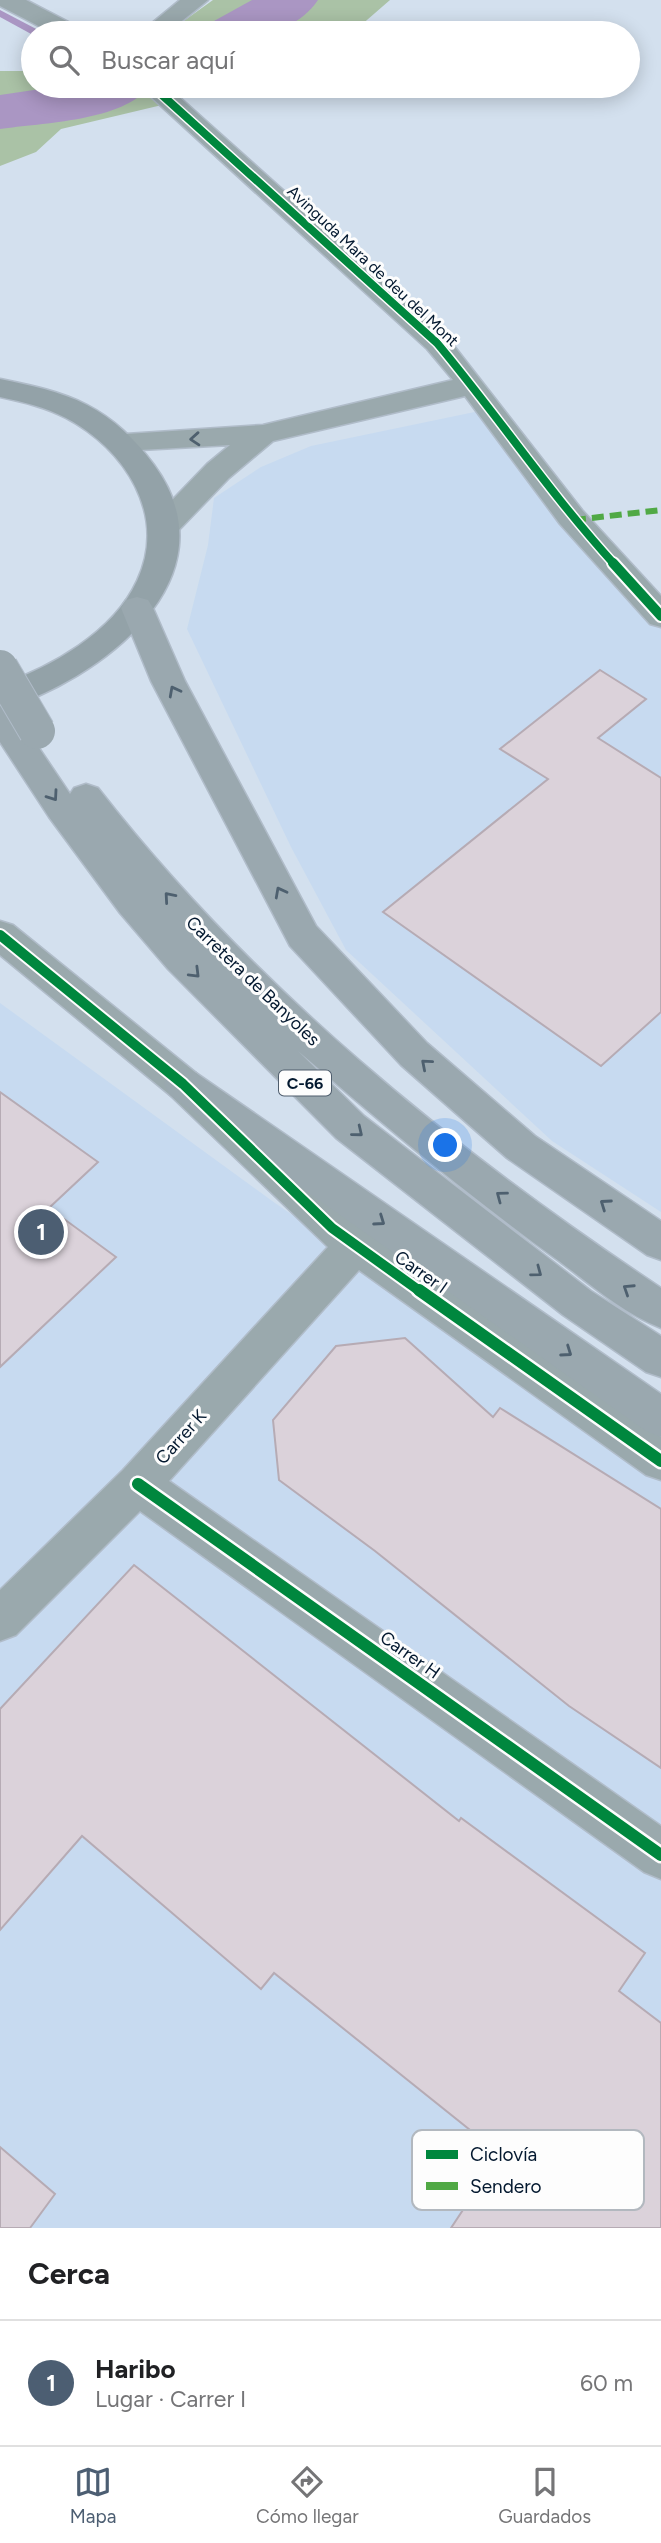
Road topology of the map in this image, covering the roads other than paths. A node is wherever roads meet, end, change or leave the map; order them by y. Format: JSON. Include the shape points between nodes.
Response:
{"nodes":[{"id":1,"x":7,"y":0,"type":"edge"},
{"id":2,"x":196,"y":0,"type":"edge"},
{"id":3,"x":48,"y":21,"type":"edge"},
{"id":4,"x":168,"y":21,"type":"edge"},
{"id":5,"x":165,"y":98,"type":"edge"},
{"id":6,"x":472,"y":385,"type":"junction"},
{"id":7,"x":0,"y":388,"type":"edge"},
{"id":8,"x":263,"y":434,"type":"junction"},
{"id":9,"x":122,"y":443,"type":"junction"},
{"id":10,"x":164,"y":527,"type":"junction"},
{"id":11,"x":137,"y":608,"type":"junction"},
{"id":12,"x":661,"y":616,"type":"edge"},
{"id":13,"x":0,"y":668,"type":"edge"},
{"id":14,"x":0,"y":698,"type":"edge"},
{"id":15,"x":17,"y":729,"type":"edge"},
{"id":16,"x":0,"y":935,"type":"edge"},
{"id":17,"x":183,"y":1084,"type":"junction"},
{"id":18,"x":661,"y":1243,"type":"edge"},
{"id":19,"x":355,"y":1246,"type":"junction"},
{"id":20,"x":661,"y":1310,"type":"edge"},
{"id":21,"x":661,"y":1359,"type":"edge"},
{"id":22,"x":661,"y":1418,"type":"edge"},
{"id":23,"x":661,"y":1461,"type":"edge"},
{"id":24,"x":138,"y":1484,"type":"junction"},
{"id":25,"x":0,"y":1620,"type":"edge"},
{"id":26,"x":661,"y":1855,"type":"edge"}],
"edges":[{"from":1,"to":3,"type":"street"},
{"from":2,"to":4,"type":"street"},
{"from":5,"to":6,"type":"street","name":"Avinguda Mara de deu del Mont","via":[[437,343]]},
{"from":6,"to":8,"type":"street"},
{"from":6,"to":12,"type":"street","name":"Avinguda Mara de deu del Mont","via":[[571,517]]},
{"from":7,"to":9,"type":"main road","via":[[84,415]]},
{"from":8,"to":9,"type":"street","one_way":true},
{"from":8,"to":10,"type":"street","via":[[218,471]]},
{"from":9,"to":10,"type":"main road","via":[[153,482]]},
{"from":10,"to":11,"type":"main road","via":[[153,581]]},
{"from":11,"to":14,"type":"main road","via":[[76,664]]},
{"from":18,"to":11,"type":"highway","one_way":true,"via":[[511,1138],[414,1054],[303,936],[168,681]]},
{"from":13,"to":15,"type":"highway","name":"Carretera de Banyoles","number":"C-66","bridge":true},
{"from":20,"to":15,"type":"highway","name":"Carretera de Banyoles","number":"C-66","one_way":true,"via":[[595,1267],[446,1155],[289,1021],[195,927]]},
{"from":15,"to":21,"type":"highway","number":"C-66","one_way":true,"via":[[117,882],[181,959],[350,1127],[577,1303]]},
{"from":16,"to":17,"type":"street","name":"Carrer I"},
{"from":17,"to":19,"type":"street","name":"Carrer I"},
{"from":17,"to":22,"type":"highway","one_way":true},
{"from":19,"to":23,"type":"street","name":"Carrer I"},
{"from":19,"to":24,"type":"street","name":"Carrer K"},
{"from":24,"to":25,"type":"street","name":"Carrer K"},
{"from":24,"to":26,"type":"street","name":"Carrer H"}]}
